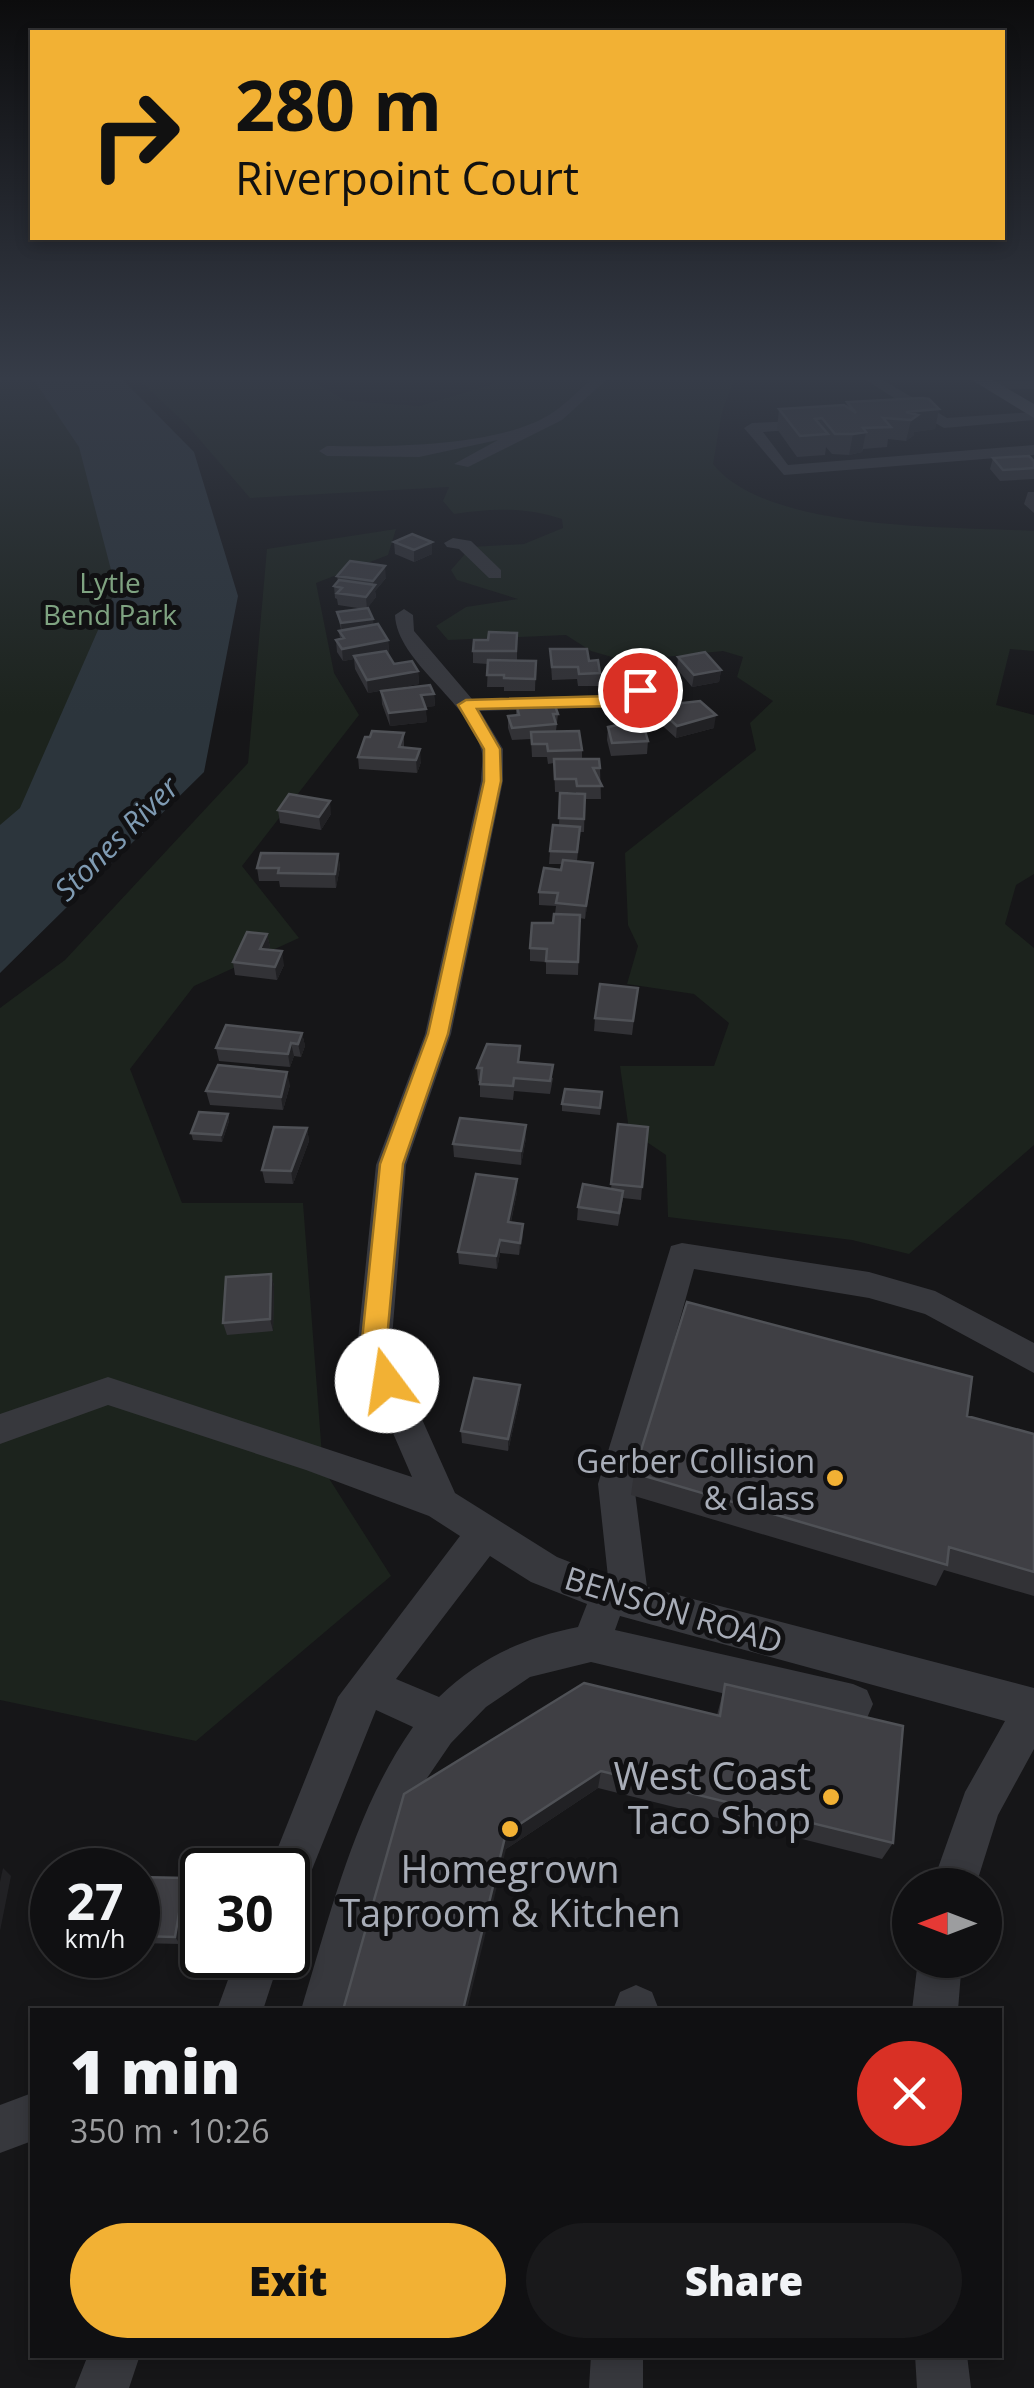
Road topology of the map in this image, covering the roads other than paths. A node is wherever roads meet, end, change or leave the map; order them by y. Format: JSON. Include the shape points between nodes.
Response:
{"nodes":[{"id":1,"x":453,"y":542,"type":"dead end"},
{"id":2,"x":495,"y":574,"type":"dead end"},
{"id":3,"x":404,"y":615,"type":"dead end"},
{"id":4,"x":637,"y":683,"type":"dead end"},
{"id":5,"x":466,"y":705,"type":"junction"},
{"id":6,"x":1034,"y":1359,"type":"edge"},
{"id":7,"x":0,"y":1429,"type":"edge"},
{"id":8,"x":442,"y":1504,"type":"junction"},
{"id":9,"x":486,"y":1532,"type":"junction"},
{"id":10,"x":619,"y":1598,"type":"junction"},
{"id":11,"x":590,"y":1643,"type":"junction"},
{"id":12,"x":368,"y":1687,"type":"junction"},
{"id":13,"x":853,"y":1704,"type":"dead end"},
{"id":14,"x":1034,"y":1708,"type":"edge"},
{"id":15,"x":443,"y":1719,"type":"junction"},
{"id":16,"x":299,"y":1848,"type":"edge"},
{"id":17,"x":960,"y":1868,"type":"edge"},
{"id":18,"x":251,"y":1978,"type":"edge"},
{"id":19,"x":939,"y":1978,"type":"edge"},
{"id":20,"x":241,"y":2008,"type":"edge"},
{"id":21,"x":325,"y":2008,"type":"edge"},
{"id":22,"x":936,"y":2008,"type":"edge"},
{"id":23,"x":30,"y":2118,"type":"edge"},
{"id":24,"x":0,"y":2129,"type":"edge"},
{"id":25,"x":113,"y":2358,"type":"edge"},
{"id":26,"x":617,"y":2358,"type":"edge"},
{"id":27,"x":941,"y":2358,"type":"edge"},
{"id":28,"x":102,"y":2388,"type":"edge"},
{"id":29,"x":616,"y":2388,"type":"edge"},
{"id":30,"x":944,"y":2388,"type":"edge"}],
"edges":[{"from":1,"to":2,"type":"street"},
{"from":3,"to":5,"type":"street","via":[[405,632]]},
{"from":4,"to":5,"type":"street","via":[[638,693],[614,701]]},
{"from":5,"to":8,"type":"street","via":[[492,749],[492,781],[438,1034],[392,1164],[374,1350]]},
{"from":6,"to":10,"type":"street","via":[[935,1304],[869,1285],[682,1256],[616,1484]]},
{"from":7,"to":8,"type":"street","name":"BENSON ROAD","via":[[79,1394],[108,1391]]},
{"from":8,"to":9,"type":"street","name":"BENSON ROAD"},
{"from":9,"to":10,"type":"street","name":"BENSON ROAD","via":[[544,1570]]},
{"from":9,"to":12,"type":"street"},
{"from":10,"to":11,"type":"street"},
{"from":10,"to":14,"type":"street","name":"BENSON ROAD"},
{"from":11,"to":13,"type":"street"},
{"from":11,"to":15,"type":"street","via":[[517,1662]]},
{"from":12,"to":15,"type":"street"},
{"from":12,"to":16,"type":"street","via":[[352,1711]]},
{"from":14,"to":17,"type":"street","via":[[980,1807]]},
{"from":15,"to":21,"type":"street","via":[[416,1750],[387,1804]]},
{"from":18,"to":20,"type":"street"},
{"from":19,"to":22,"type":"street"},
{"from":23,"to":24,"type":"street"},
{"from":25,"to":28,"type":"street"},
{"from":26,"to":29,"type":"street"},
{"from":27,"to":30,"type":"street"}]}
